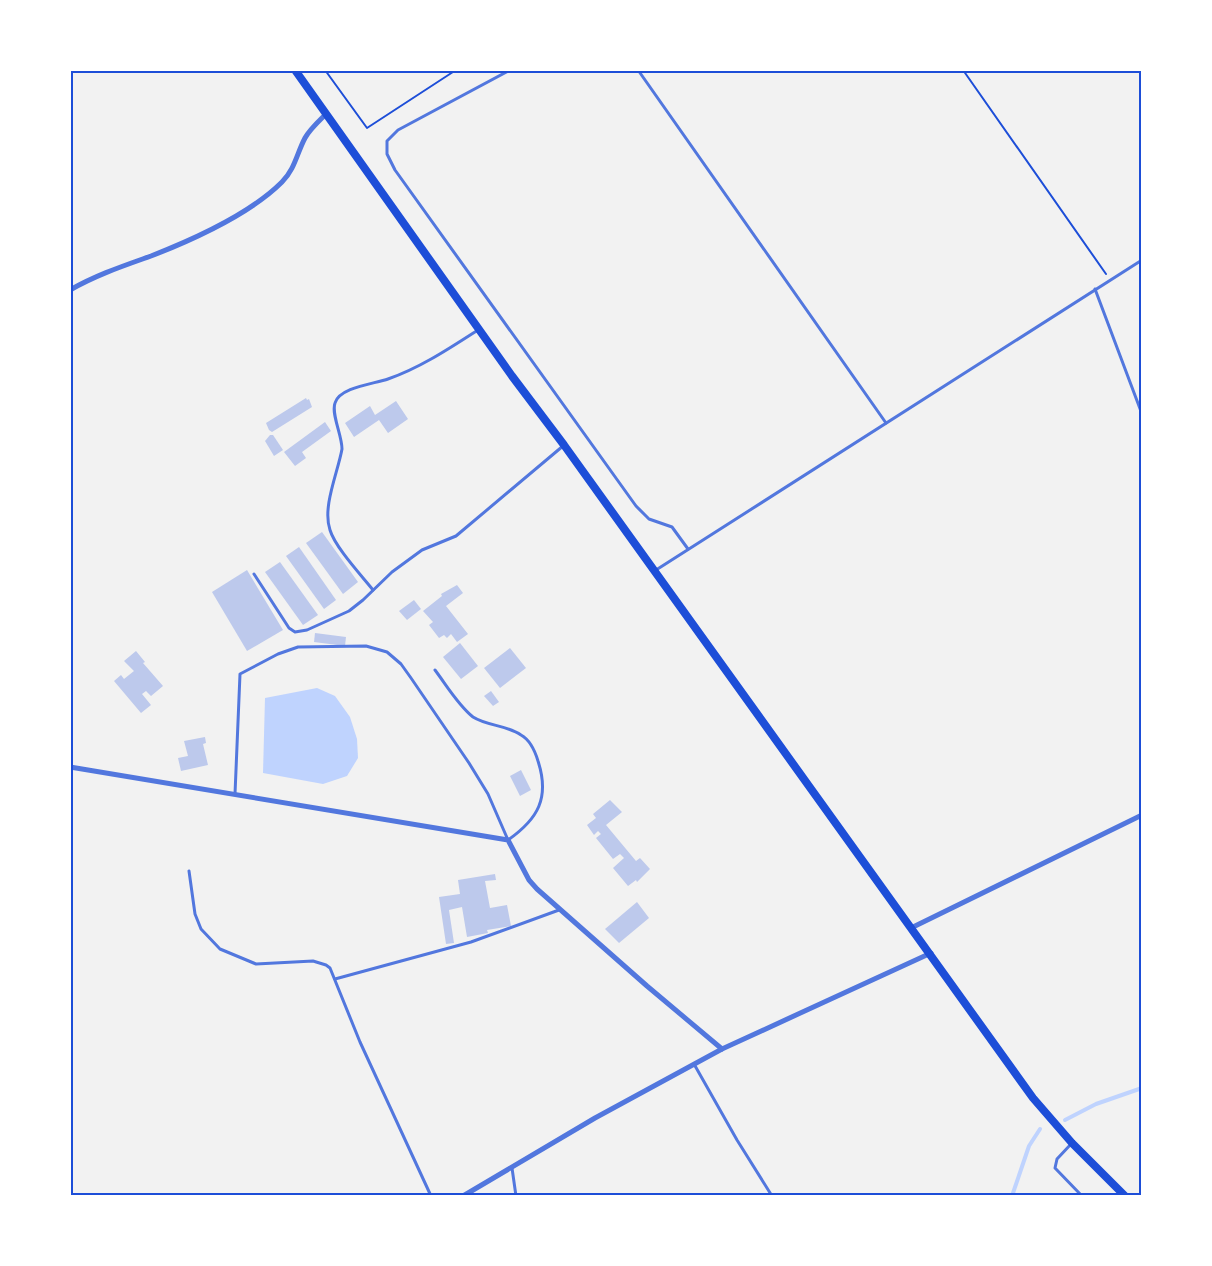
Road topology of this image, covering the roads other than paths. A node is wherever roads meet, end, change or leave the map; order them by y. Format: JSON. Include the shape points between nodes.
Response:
{"nodes":[{"id":1,"x":295,"y":70,"type":"edge"},
{"id":2,"x":510,"y":70,"type":"edge"},
{"id":3,"x":638,"y":70,"type":"edge"},
{"id":4,"x":326,"y":114,"type":"junction"},
{"id":5,"x":1142,"y":260,"type":"edge"},
{"id":6,"x":1095,"y":289,"type":"junction"},
{"id":7,"x":70,"y":290,"type":"edge"},
{"id":8,"x":480,"y":328,"type":"junction"},
{"id":9,"x":1142,"y":414,"type":"edge"},
{"id":10,"x":886,"y":423,"type":"junction"},
{"id":11,"x":564,"y":445,"type":"junction"},
{"id":12,"x":688,"y":549,"type":"junction"},
{"id":13,"x":655,"y":571,"type":"junction"},
{"id":14,"x":254,"y":573,"type":"dead end"},
{"id":15,"x":373,"y":590,"type":"junction"},
{"id":16,"x":435,"y":670,"type":"dead end"},
{"id":17,"x":70,"y":767,"type":"edge"},
{"id":18,"x":235,"y":796,"type":"junction"},
{"id":19,"x":1142,"y":815,"type":"edge"},
{"id":20,"x":508,"y":840,"type":"junction"},
{"id":21,"x":189,"y":871,"type":"dead end"},
{"id":22,"x":560,"y":910,"type":"junction"},
{"id":23,"x":911,"y":928,"type":"junction"},
{"id":24,"x":931,"y":953,"type":"junction"},
{"id":25,"x":335,"y":979,"type":"junction"},
{"id":26,"x":722,"y":1049,"type":"junction"},
{"id":27,"x":694,"y":1064,"type":"junction"},
{"id":28,"x":1072,"y":1143,"type":"junction"},
{"id":29,"x":512,"y":1166,"type":"junction"},
{"id":30,"x":431,"y":1196,"type":"edge"},
{"id":31,"x":463,"y":1196,"type":"edge"},
{"id":32,"x":516,"y":1196,"type":"edge"},
{"id":33,"x":772,"y":1196,"type":"edge"},
{"id":34,"x":1082,"y":1196,"type":"edge"},
{"id":35,"x":1125,"y":1196,"type":"edge"}],
"edges":[{"from":1,"to":4,"type":"main road"},
{"from":2,"to":12,"type":"lane","via":[[398,130],[387,141],[387,154],[636,506],[649,519],[672,527]]},
{"from":3,"to":10,"type":"lane"},
{"from":4,"to":7,"type":"street","via":[[306,136],[294,167],[271,192],[218,225]]},
{"from":4,"to":8,"type":"main road"},
{"from":5,"to":6,"type":"lane"},
{"from":6,"to":9,"type":"lane"},
{"from":6,"to":10,"type":"lane"},
{"from":8,"to":11,"type":"main road"},
{"from":8,"to":15,"type":"lane","via":[[414,368],[347,391],[335,402],[342,449],[328,508],[329,528]]},
{"from":10,"to":12,"type":"lane"},
{"from":11,"to":13,"type":"main road"},
{"from":11,"to":15,"type":"lane","via":[[456,536],[422,550]]},
{"from":12,"to":13,"type":"lane"},
{"from":13,"to":23,"type":"main road"},
{"from":14,"to":15,"type":"lane","via":[[295,632],[348,611]]},
{"from":16,"to":20,"type":"lane","via":[[465,710],[521,735],[532,746],[543,780],[542,797],[530,823]]},
{"from":17,"to":18,"type":"street"},
{"from":18,"to":20,"type":"street"},
{"from":18,"to":20,"type":"lane","via":[[240,674],[298,647],[375,647],[394,657],[411,678],[488,794]]},
{"from":19,"to":23,"type":"street"},
{"from":20,"to":22,"type":"street","via":[[528,880]]},
{"from":21,"to":25,"type":"lane","via":[[195,914],[201,929],[220,950],[256,964],[321,963],[330,968]]},
{"from":22,"to":25,"type":"lane","via":[[471,942]]},
{"from":22,"to":26,"type":"street"},
{"from":23,"to":24,"type":"main road"},
{"from":24,"to":26,"type":"street"},
{"from":24,"to":28,"type":"main road","via":[[1021,1081]]},
{"from":25,"to":30,"type":"lane"},
{"from":26,"to":27,"type":"street"},
{"from":27,"to":29,"type":"street"},
{"from":27,"to":33,"type":"lane"},
{"from":28,"to":34,"type":"lane","via":[[1057,1159],[1055,1168]]},
{"from":28,"to":35,"type":"main road"},
{"from":29,"to":31,"type":"street"},
{"from":29,"to":32,"type":"lane"}]}
